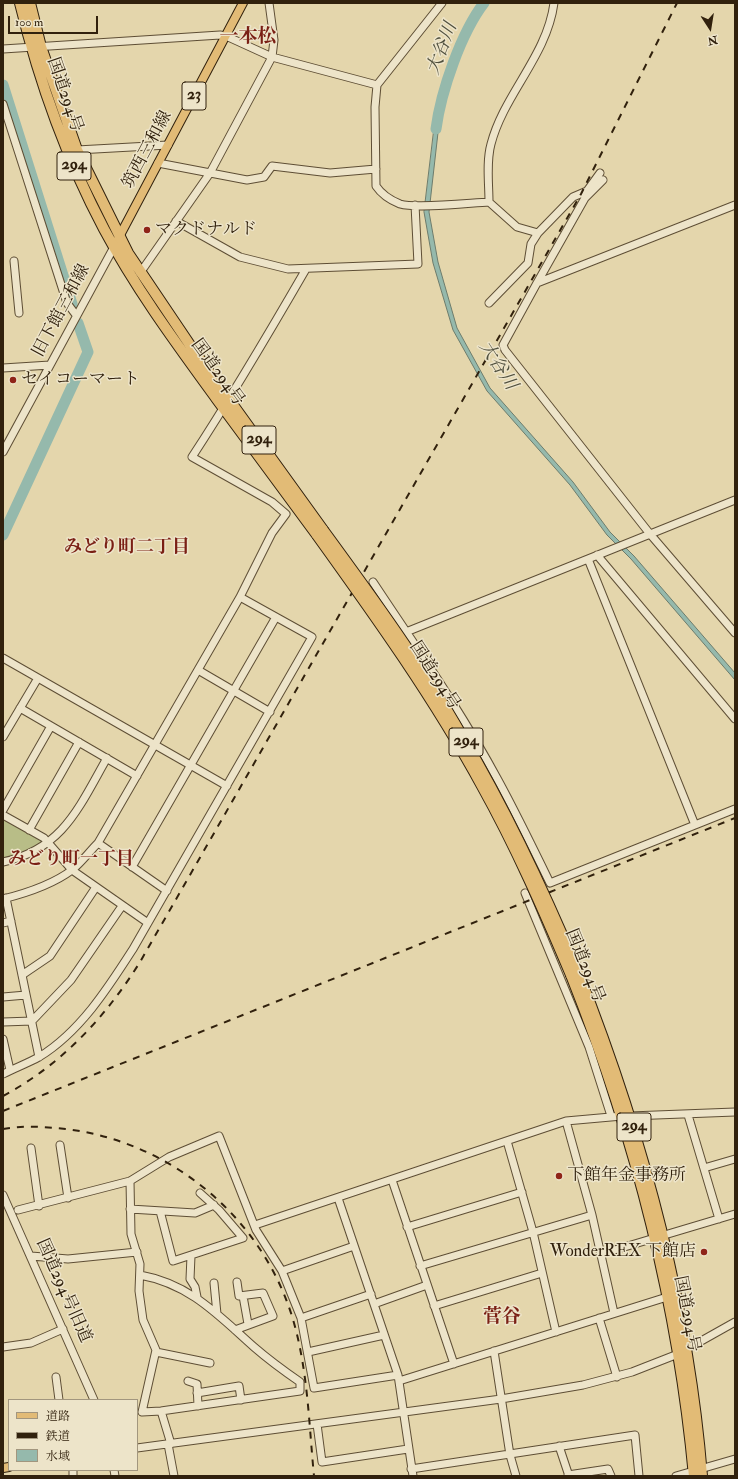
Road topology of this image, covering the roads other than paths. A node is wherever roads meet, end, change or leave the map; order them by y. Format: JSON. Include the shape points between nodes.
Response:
{"nodes":[{"id":1,"x":20,"y":3,"type":"edge"},
{"id":2,"x":30,"y":3,"type":"edge"},
{"id":3,"x":243,"y":3,"type":"edge"},
{"id":4,"x":269,"y":3,"type":"edge"},
{"id":5,"x":442,"y":3,"type":"edge"},
{"id":6,"x":554,"y":3,"type":"edge"},
{"id":7,"x":226,"y":36,"type":"junction"},
{"id":8,"x":36,"y":47,"type":"junction"},
{"id":9,"x":3,"y":49,"type":"edge"},
{"id":10,"x":272,"y":57,"type":"junction"},
{"id":11,"x":377,"y":85,"type":"junction"},
{"id":12,"x":3,"y":104,"type":"edge"},
{"id":13,"x":168,"y":145,"type":"junction"},
{"id":14,"x":77,"y":150,"type":"junction"},
{"id":15,"x":158,"y":163,"type":"junction"},
{"id":16,"x":376,"y":169,"type":"junction"},
{"id":17,"x":210,"y":173,"type":"junction"},
{"id":18,"x":600,"y":173,"type":"dead end"},
{"id":19,"x":603,"y":180,"type":"dead end"},
{"id":20,"x":489,"y":202,"type":"junction"},
{"id":21,"x":417,"y":205,"type":"junction"},
{"id":22,"x":735,"y":205,"type":"edge"},
{"id":23,"x":176,"y":221,"type":"junction"},
{"id":24,"x":538,"y":233,"type":"junction"},
{"id":25,"x":119,"y":237,"type":"junction"},
{"id":26,"x":114,"y":247,"type":"junction"},
{"id":27,"x":14,"y":261,"type":"dead end"},
{"id":28,"x":306,"y":269,"type":"junction"},
{"id":29,"x":140,"y":273,"type":"junction"},
{"id":30,"x":537,"y":283,"type":"junction"},
{"id":31,"x":489,"y":303,"type":"dead end"},
{"id":32,"x":20,"y":313,"type":"dead end"},
{"id":33,"x":76,"y":316,"type":"junction"},
{"id":34,"x":50,"y":365,"type":"junction"},
{"id":35,"x":3,"y":368,"type":"edge"},
{"id":36,"x":226,"y":403,"type":"junction"},
{"id":37,"x":3,"y":452,"type":"edge"},
{"id":38,"x":735,"y":500,"type":"edge"},
{"id":39,"x":648,"y":535,"type":"junction"},
{"id":40,"x":600,"y":554,"type":"junction"},
{"id":41,"x":588,"y":559,"type":"junction"},
{"id":42,"x":373,"y":582,"type":"dead end"},
{"id":43,"x":240,"y":597,"type":"junction"},
{"id":44,"x":276,"y":616,"type":"junction"},
{"id":45,"x":406,"y":632,"type":"junction"},
{"id":46,"x":735,"y":633,"type":"edge"},
{"id":47,"x":3,"y":658,"type":"edge"},
{"id":48,"x":198,"y":670,"type":"junction"},
{"id":49,"x":38,"y":678,"type":"junction"},
{"id":50,"x":234,"y":691,"type":"junction"},
{"id":51,"x":20,"y":708,"type":"junction"},
{"id":52,"x":270,"y":712,"type":"junction"},
{"id":53,"x":735,"y":720,"type":"edge"},
{"id":54,"x":50,"y":726,"type":"junction"},
{"id":55,"x":3,"y":737,"type":"edge"},
{"id":56,"x":79,"y":742,"type":"junction"},
{"id":57,"x":156,"y":745,"type":"junction"},
{"id":58,"x":107,"y":758,"type":"junction"},
{"id":59,"x":192,"y":765,"type":"junction"},
{"id":60,"x":137,"y":776,"type":"junction"},
{"id":61,"x":227,"y":786,"type":"junction"},
{"id":62,"x":735,"y":809,"type":"edge"},
{"id":63,"x":3,"y":810,"type":"edge"},
{"id":64,"x":3,"y":815,"type":"edge"},
{"id":65,"x":695,"y":825,"type":"junction"},
{"id":66,"x":29,"y":830,"type":"junction"},
{"id":67,"x":49,"y":843,"type":"junction"},
{"id":68,"x":98,"y":843,"type":"junction"},
{"id":69,"x":3,"y":862,"type":"edge"},
{"id":70,"x":132,"y":867,"type":"junction"},
{"id":71,"x":72,"y":870,"type":"junction"},
{"id":72,"x":96,"y":887,"type":"junction"},
{"id":73,"x":166,"y":891,"type":"junction"},
{"id":74,"x":525,"y":893,"type":"dead end"},
{"id":75,"x":5,"y":898,"type":"edge"},
{"id":76,"x":122,"y":906,"type":"junction"},
{"id":77,"x":11,"y":921,"type":"junction"},
{"id":78,"x":3,"y":923,"type":"edge"},
{"id":79,"x":148,"y":923,"type":"junction"},
{"id":80,"x":22,"y":975,"type":"junction"},
{"id":81,"x":26,"y":996,"type":"junction"},
{"id":82,"x":3,"y":997,"type":"edge"},
{"id":83,"x":32,"y":1021,"type":"junction"},
{"id":84,"x":3,"y":1022,"type":"edge"},
{"id":85,"x":3,"y":1039,"type":"edge"},
{"id":86,"x":39,"y":1056,"type":"junction"},
{"id":87,"x":6,"y":1072,"type":"edge"},
{"id":88,"x":735,"y":1112,"type":"edge"},
{"id":89,"x":688,"y":1114,"type":"junction"},
{"id":90,"x":611,"y":1116,"type":"junction"},
{"id":91,"x":626,"y":1116,"type":"junction"},
{"id":92,"x":566,"y":1120,"type":"junction"},
{"id":93,"x":507,"y":1141,"type":"junction"},
{"id":94,"x":60,"y":1145,"type":"dead end"},
{"id":95,"x":31,"y":1148,"type":"dead end"},
{"id":96,"x":735,"y":1159,"type":"edge"},
{"id":97,"x":704,"y":1168,"type":"junction"},
{"id":98,"x":392,"y":1180,"type":"junction"},
{"id":99,"x":130,"y":1181,"type":"junction"},
{"id":100,"x":522,"y":1192,"type":"junction"},
{"id":101,"x":200,"y":1193,"type":"dead end"},
{"id":102,"x":3,"y":1195,"type":"edge"},
{"id":103,"x":68,"y":1198,"type":"junction"},
{"id":104,"x":338,"y":1198,"type":"junction"},
{"id":105,"x":214,"y":1205,"type":"junction"},
{"id":106,"x":40,"y":1206,"type":"junction"},
{"id":107,"x":130,"y":1209,"type":"junction"},
{"id":108,"x":18,"y":1210,"type":"dead end"},
{"id":109,"x":160,"y":1211,"type":"junction"},
{"id":110,"x":735,"y":1214,"type":"edge"},
{"id":111,"x":592,"y":1215,"type":"junction"},
{"id":112,"x":719,"y":1218,"type":"junction"},
{"id":113,"x":255,"y":1225,"type":"junction"},
{"id":114,"x":407,"y":1227,"type":"junction"},
{"id":115,"x":533,"y":1232,"type":"junction"},
{"id":116,"x":659,"y":1236,"type":"junction"},
{"id":117,"x":354,"y":1246,"type":"junction"},
{"id":118,"x":137,"y":1252,"type":"junction"},
{"id":119,"x":602,"y":1254,"type":"junction"},
{"id":120,"x":31,"y":1256,"type":"junction"},
{"id":121,"x":191,"y":1256,"type":"junction"},
{"id":122,"x":420,"y":1266,"type":"junction"},
{"id":123,"x":282,"y":1271,"type":"junction"},
{"id":124,"x":542,"y":1273,"type":"junction"},
{"id":125,"x":140,"y":1276,"type":"junction"},
{"id":126,"x":214,"y":1282,"type":"dead end"},
{"id":127,"x":237,"y":1282,"type":"dead end"},
{"id":128,"x":427,"y":1285,"type":"junction"},
{"id":129,"x":370,"y":1294,"type":"junction"},
{"id":130,"x":243,"y":1296,"type":"junction"},
{"id":131,"x":197,"y":1297,"type":"junction"},
{"id":132,"x":667,"y":1297,"type":"junction"},
{"id":133,"x":374,"y":1304,"type":"junction"},
{"id":134,"x":434,"y":1306,"type":"junction"},
{"id":135,"x":614,"y":1313,"type":"junction"},
{"id":136,"x":217,"y":1314,"type":"junction"},
{"id":137,"x":301,"y":1318,"type":"junction"},
{"id":138,"x":599,"y":1318,"type":"junction"},
{"id":139,"x":735,"y":1322,"type":"edge"},
{"id":140,"x":248,"y":1324,"type":"junction"},
{"id":141,"x":63,"y":1329,"type":"junction"},
{"id":142,"x":235,"y":1330,"type":"junction"},
{"id":143,"x":556,"y":1332,"type":"junction"},
{"id":144,"x":384,"y":1335,"type":"junction"},
{"id":145,"x":3,"y":1347,"type":"edge"},
{"id":146,"x":494,"y":1350,"type":"junction"},
{"id":147,"x":156,"y":1352,"type":"junction"},
{"id":148,"x":308,"y":1352,"type":"junction"},
{"id":149,"x":682,"y":1353,"type":"junction"},
{"id":150,"x":210,"y":1363,"type":"dead end"},
{"id":151,"x":454,"y":1364,"type":"junction"},
{"id":152,"x":56,"y":1377,"type":"dead end"},
{"id":153,"x":617,"y":1377,"type":"junction"},
{"id":154,"x":398,"y":1378,"type":"junction"},
{"id":155,"x":188,"y":1381,"type":"dead end"},
{"id":156,"x":197,"y":1393,"type":"junction"},
{"id":157,"x":59,"y":1399,"type":"edge"},
{"id":158,"x":94,"y":1399,"type":"edge"},
{"id":159,"x":501,"y":1399,"type":"junction"},
{"id":160,"x":241,"y":1400,"type":"junction"},
{"id":161,"x":198,"y":1406,"type":"junction"},
{"id":162,"x":161,"y":1411,"type":"junction"},
{"id":163,"x":403,"y":1411,"type":"junction"},
{"id":164,"x":317,"y":1424,"type":"junction"},
{"id":165,"x":170,"y":1444,"type":"junction"},
{"id":166,"x":559,"y":1446,"type":"junction"},
{"id":167,"x":138,"y":1448,"type":"edge"},
{"id":168,"x":408,"y":1449,"type":"junction"},
{"id":169,"x":510,"y":1455,"type":"junction"},
{"id":170,"x":735,"y":1459,"type":"edge"},
{"id":171,"x":412,"y":1473,"type":"edge"},
{"id":172,"x":698,"y":1473,"type":"edge"},
{"id":173,"x":568,"y":1475,"type":"edge"},
{"id":174,"x":174,"y":1476,"type":"edge"},
{"id":175,"x":516,"y":1476,"type":"edge"},
{"id":176,"x":610,"y":1476,"type":"edge"},
{"id":177,"x":639,"y":1476,"type":"edge"},
{"id":178,"x":676,"y":1476,"type":"edge"}],
"edges":[{"from":1,"to":8,"type":"highway","name":"国道294号","number":"294"},
{"from":2,"to":8,"type":"highway","name":"国道294号","number":"294"},
{"from":3,"to":7,"type":"main road","name":"筑西三和線","number":"23"},
{"from":4,"to":10,"type":"street","via":[[274,40]]},
{"from":5,"to":11,"type":"street"},
{"from":6,"to":20,"type":"street","via":[[544,39],[494,133],[489,152]]},
{"from":7,"to":8,"type":"street"},
{"from":7,"to":10,"type":"street"},
{"from":7,"to":13,"type":"main road","name":"筑西三和線","number":"23"},
{"from":8,"to":9,"type":"street"},
{"from":8,"to":14,"type":"highway","name":"国道294号","number":"294"},
{"from":8,"to":26,"type":"highway","name":"国道294号","number":"294","via":[[50,107],[67,151]]},
{"from":10,"to":11,"type":"street"},
{"from":10,"to":17,"type":"street"},
{"from":11,"to":16,"type":"street"},
{"from":12,"to":33,"type":"street","via":[[67,303]]},
{"from":13,"to":14,"type":"street"},
{"from":13,"to":15,"type":"main road","name":"筑西三和線","number":"23"},
{"from":14,"to":25,"type":"highway","name":"国道294号","number":"294"},
{"from":15,"to":17,"type":"street"},
{"from":15,"to":25,"type":"main road","name":"筑西三和線","number":"23"},
{"from":16,"to":17,"type":"street","via":[[330,173],[272,166],[264,177],[247,180]]},
{"from":16,"to":21,"type":"street","via":[[376,186],[382,195],[401,204]]},
{"from":17,"to":23,"type":"street"},
{"from":18,"to":24,"type":"street","via":[[587,191],[573,197]]},
{"from":19,"to":30,"type":"street","via":[[585,198]]},
{"from":20,"to":21,"type":"street"},
{"from":20,"to":24,"type":"street","via":[[517,227]]},
{"from":21,"to":28,"type":"street","via":[[418,264]]},
{"from":22,"to":30,"type":"street"},
{"from":23,"to":28,"type":"street","via":[[244,259],[288,269]]},
{"from":23,"to":29,"type":"street"},
{"from":24,"to":31,"type":"street","via":[[531,244],[528,263]]},
{"from":25,"to":26,"type":"main road","name":"筑西三和線","number":"23"},
{"from":25,"to":29,"type":"highway","name":"国道294号","number":"294"},
{"from":26,"to":33,"type":"street","name":"旧下館三和線"},
{"from":26,"to":36,"type":"highway","name":"国道294号","number":"294","via":[[152,310]]},
{"from":27,"to":32,"type":"street"},
{"from":28,"to":36,"type":"street"},
{"from":29,"to":36,"type":"highway","name":"国道294号","number":"294"},
{"from":30,"to":39,"type":"street","via":[[503,345],[505,350]]},
{"from":33,"to":34,"type":"street","name":"旧下館三和線"},
{"from":34,"to":35,"type":"street"},
{"from":34,"to":37,"type":"street","name":"旧下館三和線"},
{"from":36,"to":43,"type":"street","via":[[192,457],[272,502],[286,514],[272,533]]},
{"from":36,"to":91,"type":"highway","name":"国道294号","number":"294","bridge":true,"via":[[320,533],[455,739],[513,845],[575,973],[595,1036]]},
{"from":38,"to":39,"type":"street"},
{"from":39,"to":40,"type":"street"},
{"from":39,"to":46,"type":"street"},
{"from":40,"to":41,"type":"street"},
{"from":40,"to":53,"type":"street"},
{"from":41,"to":45,"type":"street"},
{"from":41,"to":65,"type":"street"},
{"from":42,"to":45,"type":"street"},
{"from":43,"to":44,"type":"street"},
{"from":43,"to":48,"type":"street"},
{"from":44,"to":50,"type":"street"},
{"from":44,"to":52,"type":"street","via":[[312,637]]},
{"from":45,"to":65,"type":"street","via":[[488,762],[550,883]]},
{"from":47,"to":49,"type":"street"},
{"from":48,"to":50,"type":"street"},
{"from":48,"to":57,"type":"street"},
{"from":49,"to":51,"type":"street"},
{"from":49,"to":57,"type":"street"},
{"from":50,"to":52,"type":"street"},
{"from":50,"to":59,"type":"street"},
{"from":51,"to":54,"type":"street"},
{"from":51,"to":55,"type":"street"},
{"from":52,"to":61,"type":"street"},
{"from":54,"to":56,"type":"street"},
{"from":54,"to":63,"type":"street"},
{"from":56,"to":58,"type":"street"},
{"from":56,"to":66,"type":"street"},
{"from":57,"to":59,"type":"street"},
{"from":57,"to":60,"type":"street"},
{"from":58,"to":60,"type":"street"},
{"from":58,"to":67,"type":"street","via":[[70,820]]},
{"from":59,"to":61,"type":"street"},
{"from":59,"to":70,"type":"street"},
{"from":60,"to":68,"type":"street"},
{"from":61,"to":73,"type":"street"},
{"from":62,"to":65,"type":"street"},
{"from":64,"to":66,"type":"street"},
{"from":66,"to":67,"type":"street"},
{"from":67,"to":69,"type":"street","via":[[27,856]]},
{"from":67,"to":71,"type":"street"},
{"from":68,"to":70,"type":"street"},
{"from":68,"to":71,"type":"street"},
{"from":70,"to":73,"type":"street"},
{"from":71,"to":72,"type":"street"},
{"from":71,"to":75,"type":"street","via":[[45,886]]},
{"from":72,"to":76,"type":"street"},
{"from":72,"to":80,"type":"street","via":[[50,956]]},
{"from":73,"to":79,"type":"street"},
{"from":74,"to":90,"type":"street","via":[[589,1047]]},
{"from":75,"to":77,"type":"street"},
{"from":76,"to":79,"type":"street"},
{"from":76,"to":83,"type":"street","via":[[71,980]]},
{"from":77,"to":78,"type":"street"},
{"from":77,"to":80,"type":"street"},
{"from":79,"to":86,"type":"street","via":[[117,975],[94,1006],[60,1041]]},
{"from":80,"to":81,"type":"street"},
{"from":81,"to":82,"type":"street"},
{"from":81,"to":83,"type":"street"},
{"from":83,"to":84,"type":"street"},
{"from":83,"to":86,"type":"street"},
{"from":85,"to":87,"type":"street"},
{"from":86,"to":87,"type":"street"},
{"from":88,"to":89,"type":"street"},
{"from":89,"to":91,"type":"street"},
{"from":89,"to":97,"type":"street"},
{"from":90,"to":91,"type":"street"},
{"from":90,"to":92,"type":"street"},
{"from":91,"to":116,"type":"highway","name":"国道294号","number":"294"},
{"from":92,"to":93,"type":"street"},
{"from":92,"to":111,"type":"street"},
{"from":93,"to":98,"type":"street"},
{"from":93,"to":100,"type":"street"},
{"from":94,"to":103,"type":"street"},
{"from":95,"to":106,"type":"street"},
{"from":96,"to":97,"type":"street"},
{"from":97,"to":112,"type":"street"},
{"from":98,"to":104,"type":"street"},
{"from":98,"to":114,"type":"street"},
{"from":99,"to":103,"type":"street"},
{"from":99,"to":107,"type":"street"},
{"from":99,"to":113,"type":"street","via":[[170,1157],[219,1136]]},
{"from":100,"to":114,"type":"street"},
{"from":100,"to":115,"type":"street"},
{"from":101,"to":105,"type":"street"},
{"from":102,"to":120,"type":"street","name":"国道294号旧道"},
{"from":103,"to":106,"type":"street"},
{"from":104,"to":113,"type":"street"},
{"from":104,"to":117,"type":"street"},
{"from":105,"to":109,"type":"street","via":[[195,1213]]},
{"from":105,"to":121,"type":"street","via":[[243,1238]]},
{"from":106,"to":108,"type":"street"},
{"from":107,"to":109,"type":"street"},
{"from":107,"to":118,"type":"street","via":[[131,1234]]},
{"from":109,"to":121,"type":"street","via":[[173,1261]]},
{"from":110,"to":112,"type":"street"},
{"from":111,"to":115,"type":"street"},
{"from":111,"to":119,"type":"street"},
{"from":112,"to":116,"type":"street"},
{"from":113,"to":123,"type":"street"},
{"from":114,"to":122,"type":"street"},
{"from":115,"to":122,"type":"street"},
{"from":115,"to":124,"type":"street"},
{"from":116,"to":119,"type":"street"},
{"from":116,"to":132,"type":"highway","name":"国道294号","number":"294"},
{"from":116,"to":149,"type":"highway","name":"国道294号","number":"294"},
{"from":117,"to":123,"type":"street"},
{"from":117,"to":129,"type":"street"},
{"from":118,"to":120,"type":"street","via":[[68,1259]]},
{"from":118,"to":125,"type":"street"},
{"from":119,"to":135,"type":"street"},
{"from":120,"to":141,"type":"street","name":"国道294号旧道"},
{"from":121,"to":131,"type":"street","via":[[190,1279]]},
{"from":122,"to":128,"type":"street"},
{"from":123,"to":137,"type":"street"},
{"from":124,"to":134,"type":"street"},
{"from":124,"to":143,"type":"street"},
{"from":125,"to":131,"type":"street","via":[[156,1278]]},
{"from":125,"to":147,"type":"street","via":[[143,1320]]},
{"from":126,"to":136,"type":"street"},
{"from":127,"to":130,"type":"street","via":[[239,1296]]},
{"from":128,"to":133,"type":"street"},
{"from":128,"to":134,"type":"street"},
{"from":129,"to":133,"type":"street"},
{"from":129,"to":137,"type":"street"},
{"from":130,"to":140,"type":"street"},
{"from":130,"to":140,"type":"street","via":[[263,1293],[272,1316]]},
{"from":131,"to":136,"type":"street"},
{"from":132,"to":135,"type":"street"},
{"from":132,"to":149,"type":"highway","name":"国道294号","number":"294"},
{"from":133,"to":144,"type":"street"},
{"from":134,"to":151,"type":"street"},
{"from":135,"to":138,"type":"street"},
{"from":136,"to":142,"type":"street"},
{"from":137,"to":148,"type":"street"},
{"from":138,"to":143,"type":"street"},
{"from":138,"to":153,"type":"street"},
{"from":139,"to":149,"type":"street"},
{"from":140,"to":142,"type":"street"},
{"from":141,"to":145,"type":"street","via":[[31,1343]]},
{"from":141,"to":158,"type":"street","name":"国道294号旧道"},
{"from":142,"to":160,"type":"street","via":[[300,1382],[300,1391]]},
{"from":143,"to":146,"type":"street"},
{"from":144,"to":148,"type":"street"},
{"from":144,"to":154,"type":"street"},
{"from":146,"to":151,"type":"street"},
{"from":146,"to":159,"type":"street"},
{"from":147,"to":150,"type":"street"},
{"from":147,"to":162,"type":"street","via":[[142,1412]]},
{"from":148,"to":154,"type":"street","via":[[314,1388]]},
{"from":149,"to":153,"type":"street"},
{"from":149,"to":172,"type":"highway","name":"国道294号","number":"294"},
{"from":151,"to":154,"type":"street"},
{"from":152,"to":157,"type":"street"},
{"from":153,"to":159,"type":"street"},
{"from":154,"to":163,"type":"street"},
{"from":155,"to":156,"type":"street","via":[[197,1384]]},
{"from":156,"to":160,"type":"street","via":[[239,1386]]},
{"from":156,"to":161,"type":"street"},
{"from":159,"to":163,"type":"street"},
{"from":159,"to":169,"type":"street"},
{"from":160,"to":161,"type":"street"},
{"from":161,"to":162,"type":"street"},
{"from":162,"to":165,"type":"street"},
{"from":163,"to":164,"type":"street"},
{"from":163,"to":168,"type":"street"},
{"from":164,"to":165,"type":"street"},
{"from":164,"to":168,"type":"street","via":[[322,1462]]},
{"from":165,"to":167,"type":"street"},
{"from":165,"to":174,"type":"street"},
{"from":166,"to":169,"type":"street"},
{"from":166,"to":173,"type":"street"},
{"from":166,"to":177,"type":"street","via":[[635,1435]]},
{"from":168,"to":171,"type":"street"},
{"from":169,"to":171,"type":"street"},
{"from":169,"to":175,"type":"street"},
{"from":170,"to":172,"type":"street"},
{"from":172,"to":178,"type":"street"},
{"from":173,"to":176,"type":"street","via":[[608,1469]]}]}
